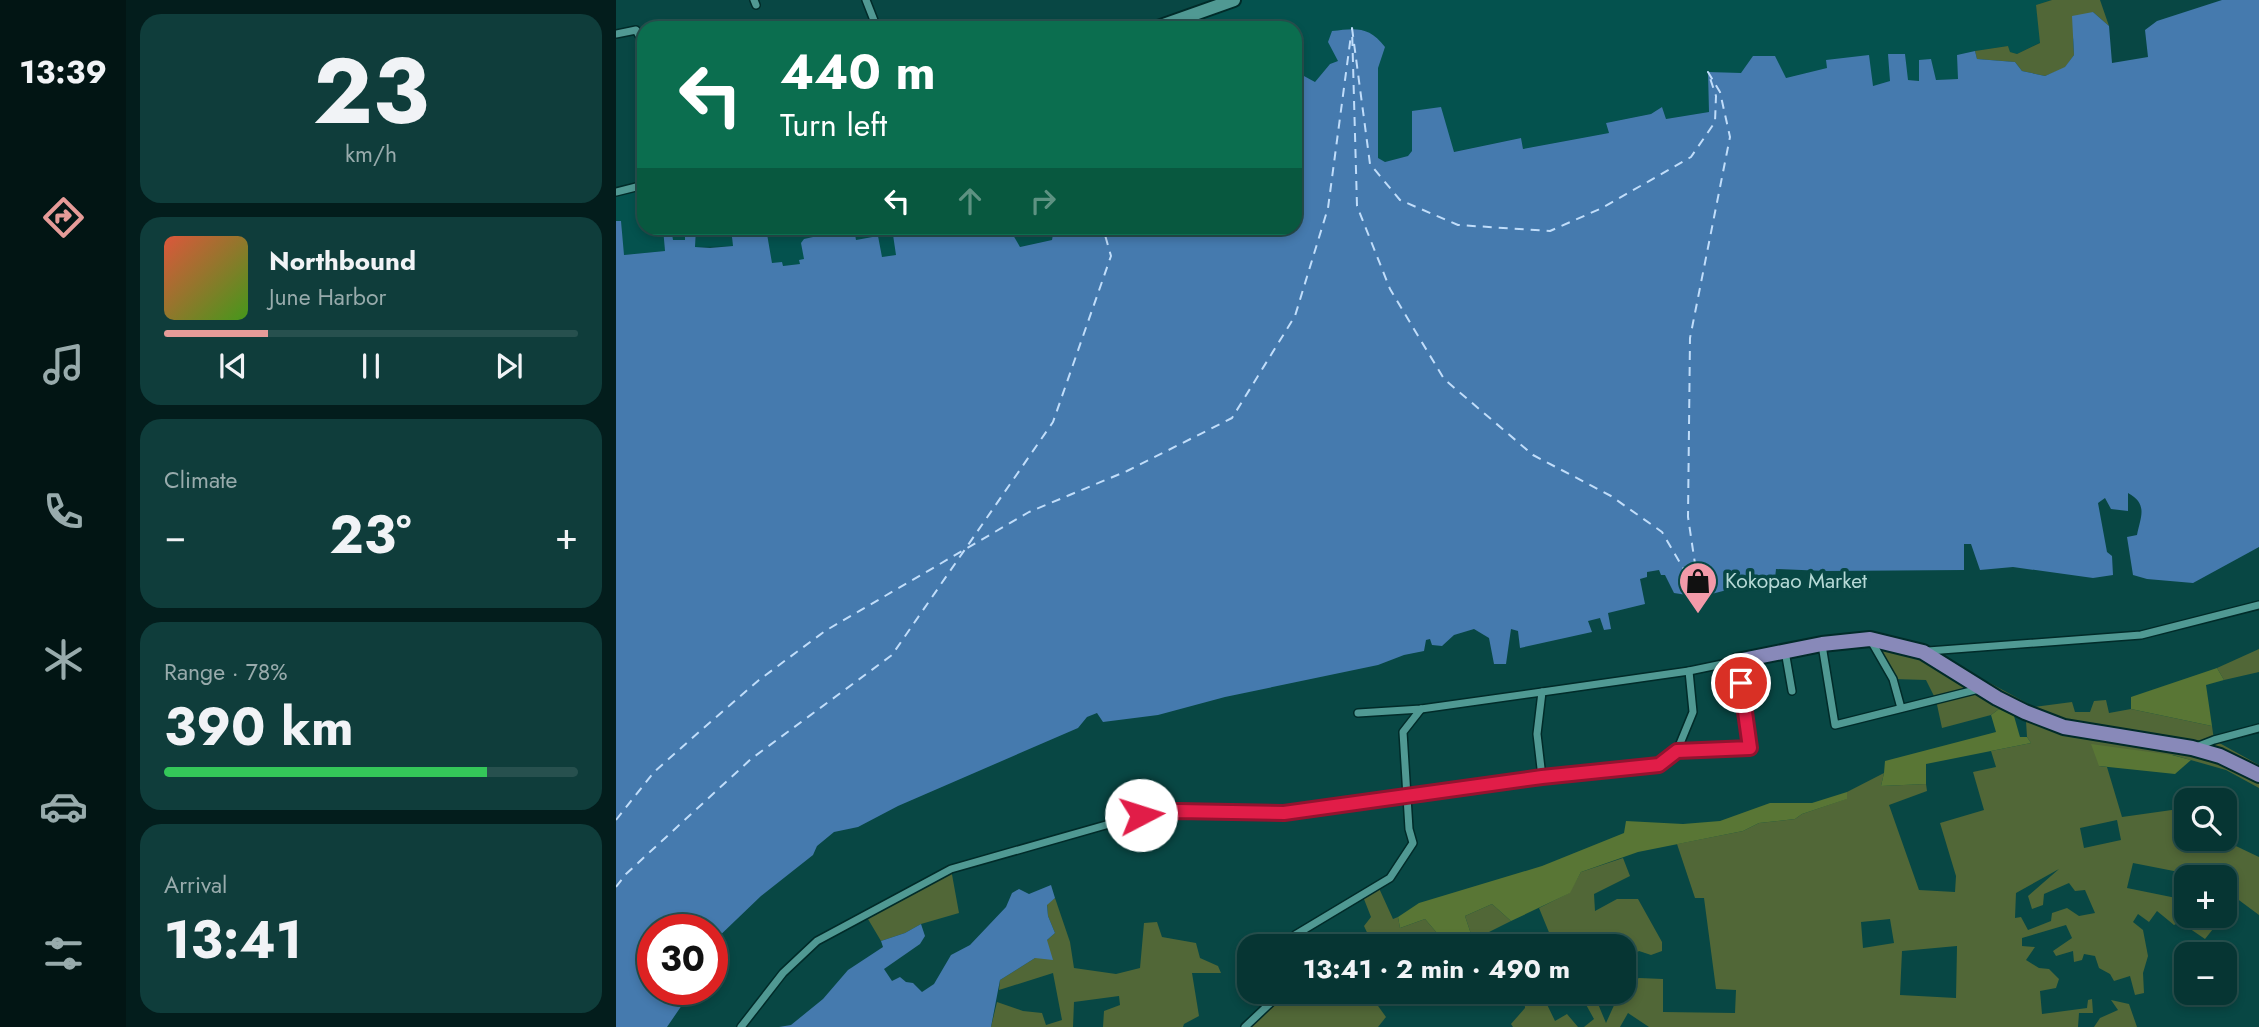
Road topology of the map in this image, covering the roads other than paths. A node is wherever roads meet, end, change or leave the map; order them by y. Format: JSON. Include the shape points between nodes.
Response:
{"nodes":[{"id":1,"x":866,"y":0,"type":"edge"},
{"id":2,"x":1234,"y":0,"type":"edge"},
{"id":3,"x":874,"y":21,"type":"edge"},
{"id":4,"x":1175,"y":21,"type":"edge"},
{"id":5,"x":637,"y":32,"type":"edge"},
{"id":6,"x":616,"y":34,"type":"edge"},
{"id":7,"x":637,"y":187,"type":"edge"},
{"id":8,"x":616,"y":192,"type":"edge"},
{"id":9,"x":2259,"y":605,"type":"edge"},
{"id":10,"x":1870,"y":639,"type":"junction"},
{"id":11,"x":1822,"y":644,"type":"junction"},
{"id":12,"x":1784,"y":650,"type":"junction"},
{"id":13,"x":1923,"y":652,"type":"junction"},
{"id":14,"x":1738,"y":661,"type":"junction"},
{"id":15,"x":1689,"y":671,"type":"junction"},
{"id":16,"x":1982,"y":688,"type":"junction"},
{"id":17,"x":1792,"y":691,"type":"dead end"},
{"id":18,"x":1542,"y":692,"type":"junction"},
{"id":19,"x":1901,"y":708,"type":"junction"},
{"id":20,"x":1421,"y":709,"type":"junction"},
{"id":21,"x":1359,"y":713,"type":"dead end"},
{"id":22,"x":2259,"y":728,"type":"edge"},
{"id":23,"x":2192,"y":748,"type":"junction"},
{"id":24,"x":1677,"y":751,"type":"junction"},
{"id":25,"x":2259,"y":775,"type":"edge"},
{"id":26,"x":1542,"y":777,"type":"junction"},
{"id":27,"x":1407,"y":796,"type":"junction"},
{"id":28,"x":1297,"y":934,"type":"edge"},
{"id":29,"x":1268,"y":1004,"type":"edge"},
{"id":30,"x":741,"y":1027,"type":"edge"},
{"id":31,"x":1245,"y":1027,"type":"edge"}],
"edges":[{"from":1,"to":3,"type":"street"},
{"from":2,"to":4,"type":"main road"},
{"from":5,"to":6,"type":"street"},
{"from":7,"to":8,"type":"street"},
{"from":9,"to":13,"type":"street","via":[[2141,635]]},
{"from":10,"to":11,"type":"main road"},
{"from":10,"to":13,"type":"main road"},
{"from":10,"to":19,"type":"street","via":[[1893,679]]},
{"from":11,"to":12,"type":"main road"},
{"from":11,"to":19,"type":"street","via":[[1835,725]]},
{"from":12,"to":14,"type":"main road"},
{"from":12,"to":17,"type":"street"},
{"from":13,"to":16,"type":"main road"},
{"from":14,"to":15,"type":"street"},
{"from":14,"to":24,"type":"street","via":[[1750,748]]},
{"from":15,"to":18,"type":"street"},
{"from":15,"to":24,"type":"street","via":[[1693,712]]},
{"from":16,"to":19,"type":"street"},
{"from":16,"to":23,"type":"main road","via":[[2064,727]]},
{"from":18,"to":20,"type":"street"},
{"from":18,"to":26,"type":"street","via":[[1537,734]]},
{"from":20,"to":21,"type":"street"},
{"from":20,"to":27,"type":"street","via":[[1403,732]]},
{"from":22,"to":23,"type":"street"},
{"from":23,"to":25,"type":"main road"},
{"from":24,"to":26,"type":"street","via":[[1659,765]]},
{"from":26,"to":27,"type":"street"},
{"from":27,"to":28,"type":"street","via":[[1413,843],[1390,878]]},
{"from":27,"to":30,"type":"street","via":[[1284,813],[1141,815],[951,869],[817,941],[783,973]]},
{"from":29,"to":31,"type":"street"}]}
